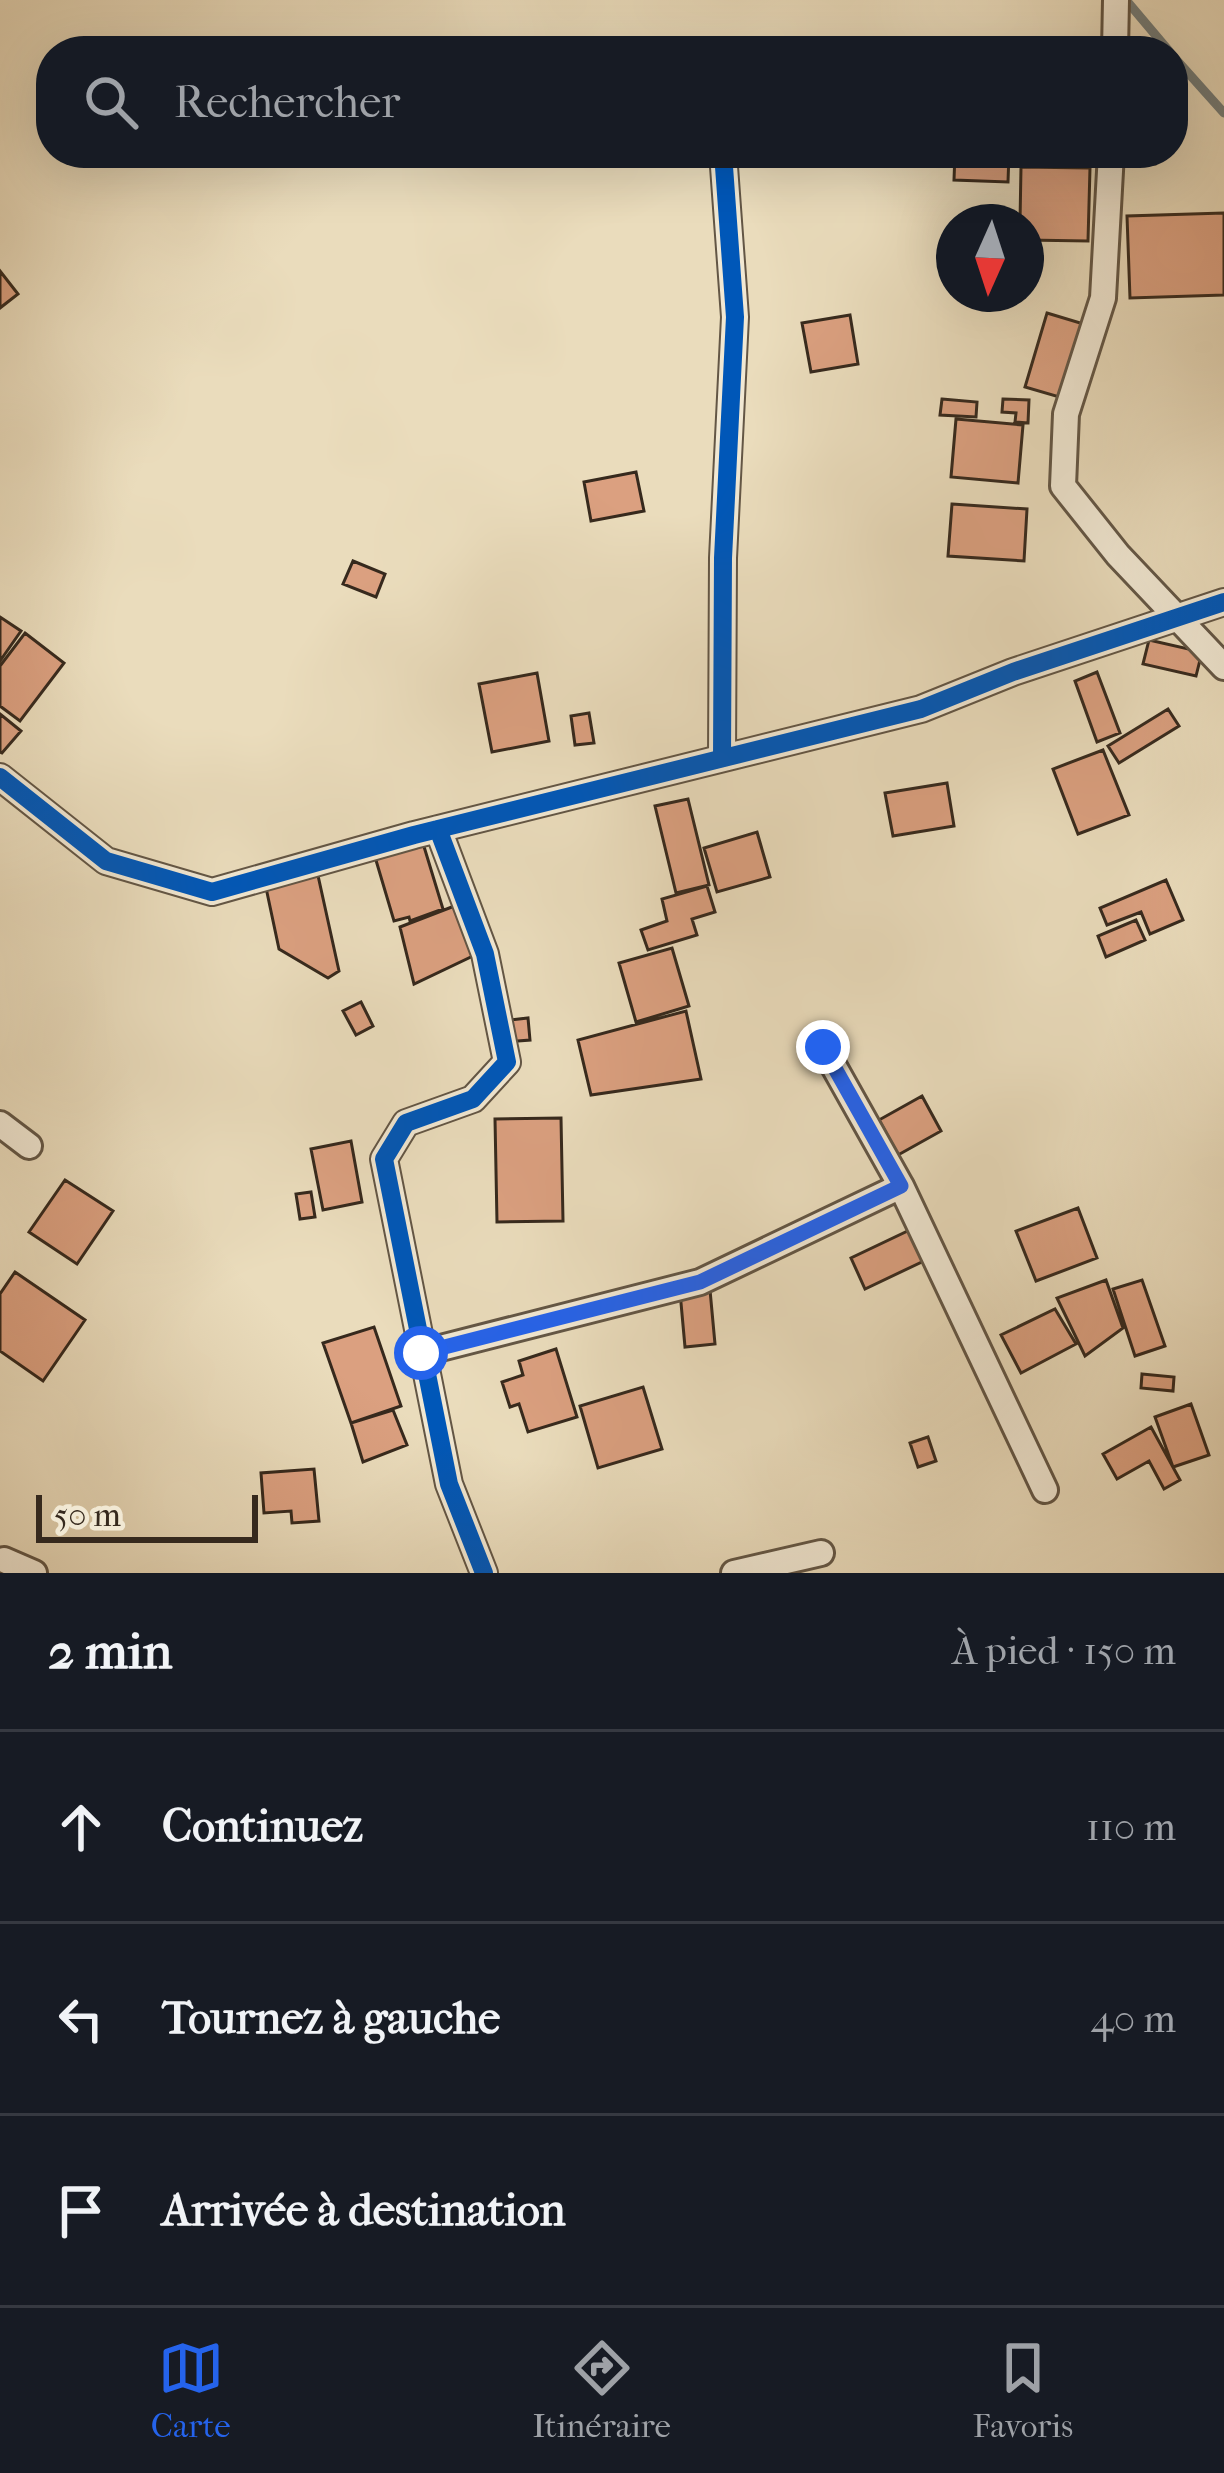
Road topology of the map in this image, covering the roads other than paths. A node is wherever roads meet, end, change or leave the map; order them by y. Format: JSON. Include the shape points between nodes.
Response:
{"nodes":[{"id":1,"x":1116,"y":0,"type":"edge"},
{"id":2,"x":1115,"y":36,"type":"edge"},
{"id":3,"x":724,"y":168,"type":"edge"},
{"id":4,"x":1110,"y":168,"type":"edge"},
{"id":5,"x":1224,"y":602,"type":"edge"},
{"id":6,"x":1178,"y":619,"type":"junction"},
{"id":7,"x":1224,"y":667,"type":"edge"},
{"id":8,"x":722,"y":757,"type":"junction"},
{"id":9,"x":0,"y":777,"type":"edge"},
{"id":10,"x":438,"y":829,"type":"junction"},
{"id":11,"x":823,"y":1047,"type":"dead end"},
{"id":12,"x":0,"y":1124,"type":"edge"},
{"id":13,"x":29,"y":1146,"type":"dead end"},
{"id":14,"x":901,"y":1186,"type":"junction"},
{"id":15,"x":421,"y":1353,"type":"junction"},
{"id":16,"x":1045,"y":1490,"type":"dead end"},
{"id":17,"x":821,"y":1553,"type":"dead end"},
{"id":18,"x":2,"y":1560,"type":"edge"},
{"id":19,"x":34,"y":1573,"type":"edge"},
{"id":20,"x":484,"y":1573,"type":"edge"},
{"id":21,"x":734,"y":1573,"type":"edge"}],
"edges":[{"from":1,"to":2,"type":"street"},
{"from":3,"to":8,"type":"street","via":[[735,317]]},
{"from":4,"to":6,"type":"street","via":[[1103,298],[1066,414],[1063,487]]},
{"from":5,"to":6,"type":"street"},
{"from":6,"to":7,"type":"street"},
{"from":6,"to":8,"type":"street","via":[[921,709]]},
{"from":8,"to":10,"type":"street"},
{"from":9,"to":10,"type":"street","via":[[106,861],[212,892]]},
{"from":10,"to":15,"type":"street","via":[[485,954],[507,1062],[473,1099],[406,1123],[384,1159]]},
{"from":11,"to":14,"type":"street"},
{"from":12,"to":13,"type":"street"},
{"from":14,"to":15,"type":"street","via":[[700,1282]]},
{"from":14,"to":16,"type":"street"},
{"from":15,"to":20,"type":"street","via":[[449,1484]]},
{"from":17,"to":21,"type":"street"},
{"from":18,"to":19,"type":"street"}]}
